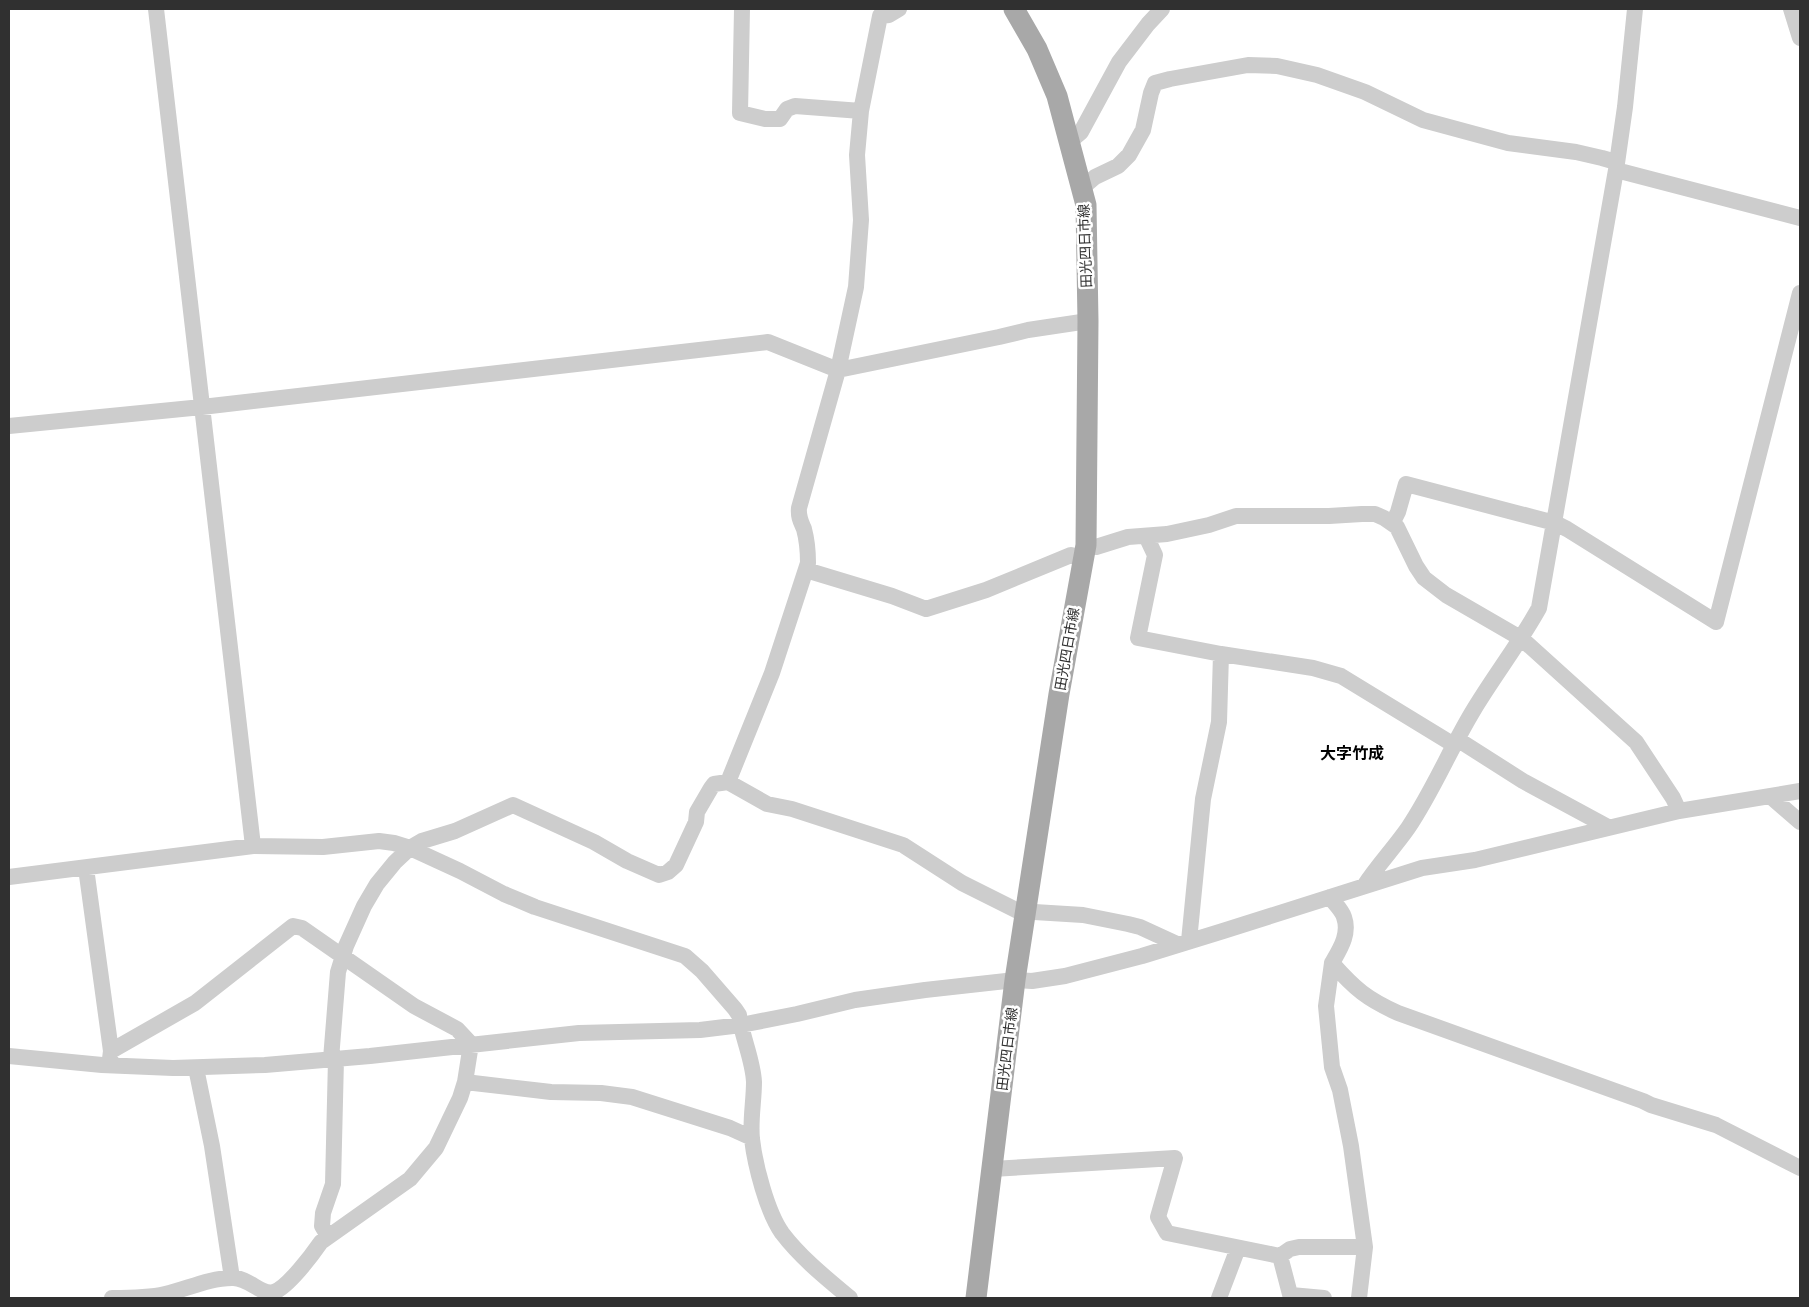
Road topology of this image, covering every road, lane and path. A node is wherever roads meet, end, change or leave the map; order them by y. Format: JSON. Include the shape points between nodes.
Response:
{"nodes":[{"id":1,"x":156,"y":9,"type":"edge"},
{"id":2,"x":742,"y":9,"type":"edge"},
{"id":3,"x":899,"y":9,"type":"edge"},
{"id":4,"x":1014,"y":9,"type":"edge"},
{"id":5,"x":1162,"y":9,"type":"edge"},
{"id":6,"x":1635,"y":9,"type":"edge"},
{"id":7,"x":1791,"y":9,"type":"edge"},
{"id":8,"x":1800,"y":38,"type":"edge"},
{"id":9,"x":861,"y":111,"type":"junction"},
{"id":10,"x":1069,"y":142,"type":"junction"},
{"id":11,"x":1616,"y":166,"type":"junction"},
{"id":12,"x":1081,"y":189,"type":"junction"},
{"id":13,"x":1800,"y":218,"type":"edge"},
{"id":14,"x":1800,"y":293,"type":"edge"},
{"id":15,"x":1088,"y":321,"type":"junction"},
{"id":16,"x":838,"y":370,"type":"junction"},
{"id":17,"x":202,"y":407,"type":"junction"},
{"id":18,"x":9,"y":426,"type":"edge"},
{"id":19,"x":1393,"y":522,"type":"junction"},
{"id":20,"x":1555,"y":523,"type":"junction"},
{"id":21,"x":1146,"y":536,"type":"junction"},
{"id":22,"x":1085,"y":552,"type":"junction"},
{"id":23,"x":806,"y":570,"type":"junction"},
{"id":24,"x":1522,"y":639,"type":"junction"},
{"id":25,"x":1222,"y":654,"type":"junction"},
{"id":26,"x":1456,"y":742,"type":"junction"},
{"id":27,"x":728,"y":782,"type":"junction"},
{"id":28,"x":1800,"y":791,"type":"edge"},
{"id":29,"x":1770,"y":796,"type":"junction"},
{"id":30,"x":1678,"y":811,"type":"junction"},
{"id":31,"x":1800,"y":822,"type":"edge"},
{"id":32,"x":1608,"y":827,"type":"junction"},
{"id":33,"x":253,"y":846,"type":"junction"},
{"id":34,"x":410,"y":848,"type":"junction"},
{"id":35,"x":86,"y":868,"type":"junction"},
{"id":36,"x":9,"y":878,"type":"edge"},
{"id":37,"x":1364,"y":886,"type":"junction"},
{"id":38,"x":1330,"y":897,"type":"junction"},
{"id":39,"x":1025,"y":912,"type":"junction"},
{"id":40,"x":1183,"y":942,"type":"junction"},
{"id":41,"x":343,"y":958,"type":"junction"},
{"id":42,"x":1332,"y":963,"type":"junction"},
{"id":43,"x":1015,"y":980,"type":"junction"},
{"id":44,"x":741,"y":1025,"type":"junction"},
{"id":45,"x":471,"y":1044,"type":"junction"},
{"id":46,"x":9,"y":1056,"type":"edge"},
{"id":47,"x":110,"y":1057,"type":"junction"},
{"id":48,"x":334,"y":1059,"type":"junction"},
{"id":49,"x":196,"y":1068,"type":"junction"},
{"id":50,"x":466,"y":1082,"type":"junction"},
{"id":51,"x":752,"y":1138,"type":"junction"},
{"id":52,"x":1800,"y":1168,"type":"edge"},
{"id":53,"x":992,"y":1170,"type":"junction"},
{"id":54,"x":328,"y":1236,"type":"junction"},
{"id":55,"x":1365,"y":1247,"type":"junction"},
{"id":56,"x":1238,"y":1248,"type":"junction"},
{"id":57,"x":1280,"y":1256,"type":"junction"},
{"id":58,"x":232,"y":1278,"type":"junction"},
{"id":59,"x":263,"y":1295,"type":"edge"},
{"id":60,"x":1291,"y":1297,"type":"edge"},
{"id":61,"x":112,"y":1298,"type":"edge"},
{"id":62,"x":850,"y":1298,"type":"edge"},
{"id":63,"x":976,"y":1298,"type":"edge"},
{"id":64,"x":1219,"y":1298,"type":"edge"},
{"id":65,"x":1324,"y":1298,"type":"edge"},
{"id":66,"x":1359,"y":1298,"type":"edge"}],
"edges":[{"from":1,"to":17,"type":"street"},
{"from":2,"to":9,"type":"street","via":[[740,113],[772,120],[780,119],[787,109],[795,106]]},
{"from":3,"to":9,"type":"street","via":[[880,16]]},
{"from":4,"to":10,"type":"main road","name":"田光四日市線","via":[[1057,96]]},
{"from":5,"to":10,"type":"street","via":[[1119,62],[1081,132]]},
{"from":6,"to":11,"type":"street"},
{"from":7,"to":8,"type":"street"},
{"from":9,"to":16,"type":"street","via":[[857,155],[862,220],[856,287]]},
{"from":10,"to":12,"type":"main road","name":"田光四日市線"},
{"from":11,"to":12,"type":"street","via":[[1602,158],[1508,143],[1423,120],[1365,92],[1317,76],[1277,66],[1248,65],[1155,83],[1143,130],[1129,155],[1118,166],[1095,176]]},
{"from":11,"to":13,"type":"street"},
{"from":11,"to":20,"type":"street"},
{"from":12,"to":15,"type":"main road","name":"田光四日市線","via":[[1086,205]]},
{"from":14,"to":20,"type":"street","via":[[1716,622]]},
{"from":15,"to":16,"type":"street","via":[[1028,330]]},
{"from":15,"to":22,"type":"main road","name":"田光四日市線"},
{"from":16,"to":17,"type":"street","via":[[768,342]]},
{"from":16,"to":23,"type":"street","via":[[799,508],[808,548]]},
{"from":17,"to":18,"type":"street"},
{"from":17,"to":33,"type":"street"},
{"from":19,"to":20,"type":"street","via":[[1406,484]]},
{"from":19,"to":21,"type":"street","via":[[1375,514],[1248,515]]},
{"from":19,"to":24,"type":"street","via":[[1424,578],[1446,596]]},
{"from":20,"to":24,"type":"street","via":[[1540,608]]},
{"from":21,"to":22,"type":"street","via":[[1128,537]]},
{"from":21,"to":25,"type":"street","via":[[1155,555],[1138,638]]},
{"from":22,"to":23,"type":"street","via":[[926,609]]},
{"from":22,"to":39,"type":"main road","name":"田光四日市線"},
{"from":23,"to":27,"type":"street","via":[[772,673]]},
{"from":24,"to":26,"type":"street","via":[[1474,709]]},
{"from":24,"to":30,"type":"street","via":[[1636,742]]},
{"from":25,"to":26,"type":"street","via":[[1336,674]]},
{"from":25,"to":40,"type":"street","via":[[1219,722],[1203,798]]},
{"from":26,"to":32,"type":"street"},
{"from":26,"to":37,"type":"street","via":[[1407,829]]},
{"from":27,"to":34,"type":"street","via":[[714,784],[711,788],[697,812],[696,822],[676,865],[659,875],[513,805]]},
{"from":27,"to":39,"type":"street","via":[[767,804],[903,845],[962,883]]},
{"from":28,"to":29,"type":"street"},
{"from":29,"to":30,"type":"street"},
{"from":29,"to":31,"type":"street"},
{"from":30,"to":32,"type":"street"},
{"from":32,"to":37,"type":"street","via":[[1475,860],[1422,868]]},
{"from":33,"to":34,"type":"street","via":[[323,847],[379,841]]},
{"from":33,"to":35,"type":"street"},
{"from":34,"to":41,"type":"street","via":[[377,884],[364,906]]},
{"from":34,"to":44,"type":"street","via":[[534,907],[678,952],[702,971],[735,1008]]},
{"from":35,"to":36,"type":"street"},
{"from":35,"to":47,"type":"street"},
{"from":37,"to":38,"type":"street"},
{"from":38,"to":40,"type":"street"},
{"from":38,"to":42,"type":"street","via":[[1344,917],[1346,930]]},
{"from":39,"to":40,"type":"street","via":[[1083,915],[1140,927]]},
{"from":39,"to":43,"type":"main road","name":"田光四日市線"},
{"from":40,"to":43,"type":"street","via":[[1064,976]]},
{"from":41,"to":45,"type":"street","via":[[414,1006],[457,1029]]},
{"from":41,"to":47,"type":"street","via":[[302,928],[293,926],[195,1003]]},
{"from":41,"to":48,"type":"street","via":[[336,982]]},
{"from":42,"to":52,"type":"street","via":[[1368,998],[1398,1013],[1651,1105],[1716,1124]]},
{"from":42,"to":55,"type":"street","via":[[1326,1006],[1332,1066],[1351,1146]]},
{"from":43,"to":44,"type":"street","via":[[855,1000]]},
{"from":43,"to":53,"type":"main road","name":"田光四日市線"},
{"from":44,"to":45,"type":"street","via":[[700,1030],[587,1032]]},
{"from":44,"to":51,"type":"street","via":[[754,1081]]},
{"from":45,"to":48,"type":"street"},
{"from":45,"to":50,"type":"street"},
{"from":46,"to":47,"type":"street","via":[[102,1065]]},
{"from":47,"to":49,"type":"street","via":[[174,1068]]},
{"from":48,"to":49,"type":"street"},
{"from":48,"to":54,"type":"street","via":[[333,1184],[322,1226]]},
{"from":49,"to":58,"type":"street","via":[[212,1146]]},
{"from":50,"to":51,"type":"street","via":[[632,1097]]},
{"from":50,"to":54,"type":"street","via":[[436,1148],[410,1179]]},
{"from":51,"to":62,"type":"street","via":[[763,1188],[781,1231],[819,1272]]},
{"from":53,"to":56,"type":"street","via":[[1175,1158],[1158,1217],[1167,1233]]},
{"from":53,"to":63,"type":"main road","name":"田光四日市線"},
{"from":54,"to":59,"type":"street","via":[[284,1285]]},
{"from":55,"to":57,"type":"street","via":[[1299,1247]]},
{"from":55,"to":66,"type":"street"},
{"from":56,"to":57,"type":"street"},
{"from":56,"to":64,"type":"street"},
{"from":57,"to":60,"type":"street"},
{"from":58,"to":59,"type":"street","via":[[253,1284]]},
{"from":58,"to":61,"type":"street","via":[[150,1297]]},
{"from":60,"to":65,"type":"street"}]}
